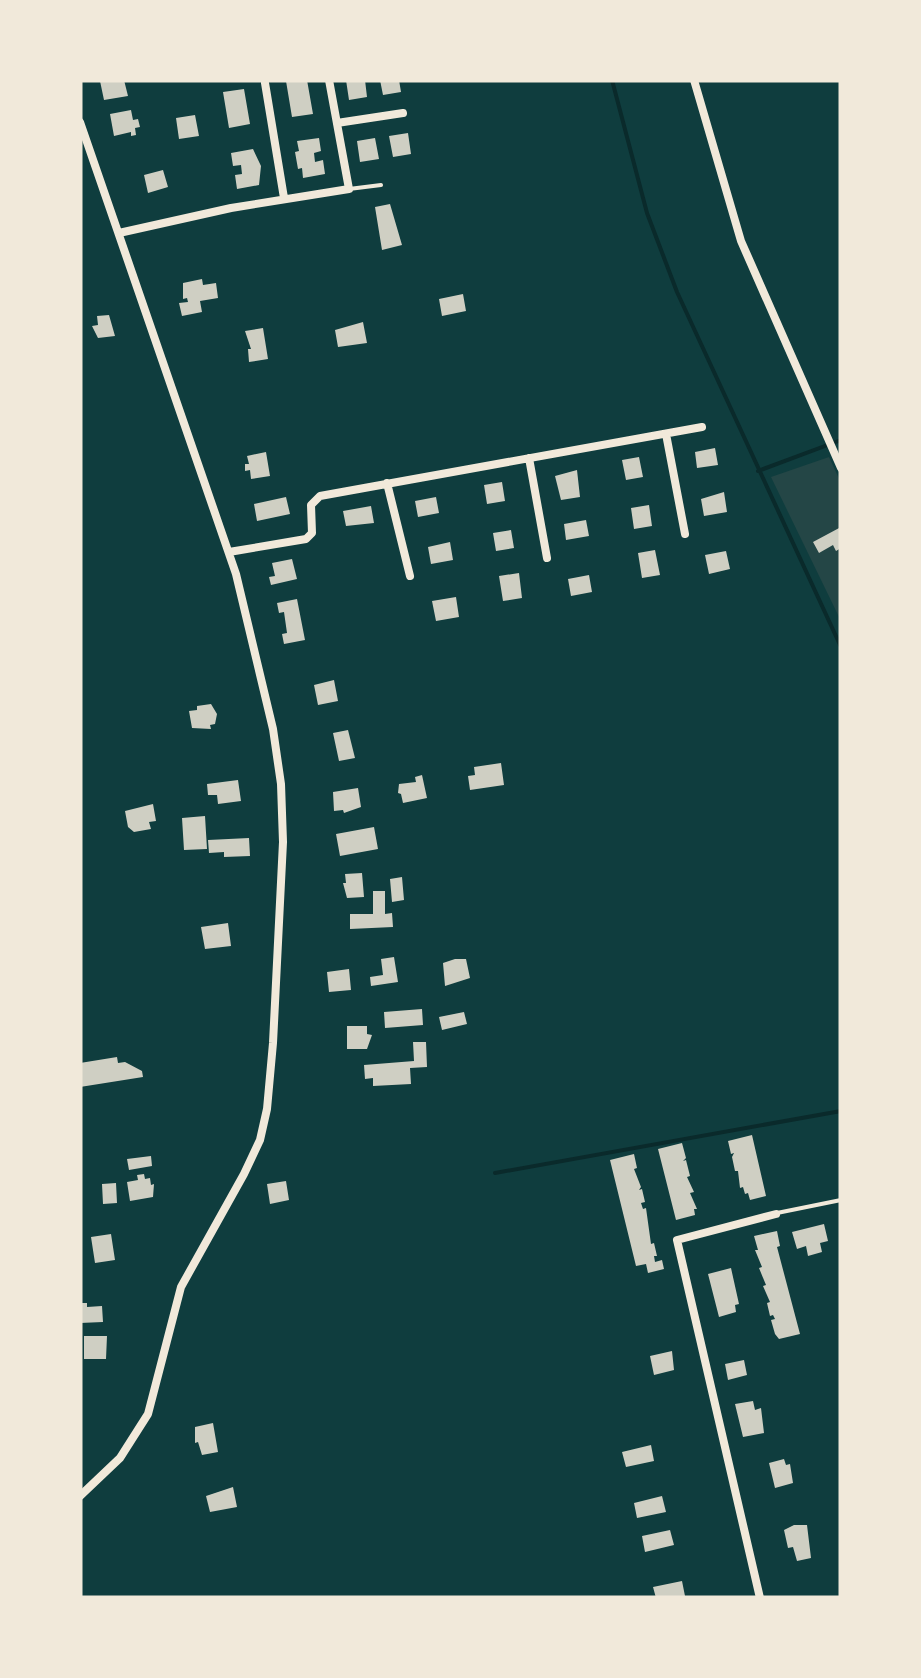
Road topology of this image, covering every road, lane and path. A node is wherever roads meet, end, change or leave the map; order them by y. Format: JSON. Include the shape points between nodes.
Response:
{"nodes":[{"id":1,"x":329,"y":80,"type":"edge"},
{"id":2,"x":694,"y":80,"type":"edge"},
{"id":3,"x":264,"y":83,"type":"dead end"},
{"id":4,"x":403,"y":113,"type":"dead end"},
{"id":5,"x":80,"y":122,"type":"edge"},
{"id":6,"x":337,"y":123,"type":"junction"},
{"id":7,"x":84,"y":147,"type":"edge"},
{"id":8,"x":381,"y":185,"type":"dead end"},
{"id":9,"x":349,"y":190,"type":"junction"},
{"id":10,"x":284,"y":198,"type":"junction"},
{"id":11,"x":119,"y":233,"type":"junction"},
{"id":12,"x":702,"y":427,"type":"dead end"},
{"id":13,"x":666,"y":434,"type":"junction"},
{"id":14,"x":529,"y":458,"type":"junction"},
{"id":15,"x":841,"y":468,"type":"edge"},
{"id":16,"x":387,"y":484,"type":"junction"},
{"id":17,"x":685,"y":534,"type":"dead end"},
{"id":18,"x":229,"y":552,"type":"junction"},
{"id":19,"x":547,"y":558,"type":"dead end"},
{"id":20,"x":410,"y":576,"type":"dead end"},
{"id":21,"x":841,"y":1200,"type":"edge"},
{"id":22,"x":776,"y":1214,"type":"joint"},
{"id":23,"x":80,"y":1496,"type":"edge"},
{"id":24,"x":760,"y":1598,"type":"edge"}],
"edges":[{"from":1,"to":6,"type":"street"},
{"from":2,"to":15,"type":"street","via":[[742,241]]},
{"from":3,"to":10,"type":"street"},
{"from":4,"to":6,"type":"street"},
{"from":5,"to":7,"type":"street"},
{"from":6,"to":9,"type":"street"},
{"from":7,"to":11,"type":"street"},
{"from":8,"to":9,"type":"lane"},
{"from":9,"to":10,"type":"street"},
{"from":10,"to":11,"type":"street"},
{"from":11,"to":18,"type":"street"},
{"from":12,"to":13,"type":"street"},
{"from":13,"to":14,"type":"street"},
{"from":13,"to":17,"type":"street"},
{"from":14,"to":16,"type":"street"},
{"from":14,"to":19,"type":"street"},
{"from":16,"to":18,"type":"street","via":[[313,499],[312,533],[306,538]]},
{"from":16,"to":20,"type":"street"},
{"from":18,"to":23,"type":"street","via":[[265,688],[283,808],[267,1109],[249,1165],[180,1288],[148,1414],[120,1458]]},
{"from":21,"to":22,"type":"lane"},
{"from":22,"to":24,"type":"street","via":[[677,1240]]}]}
